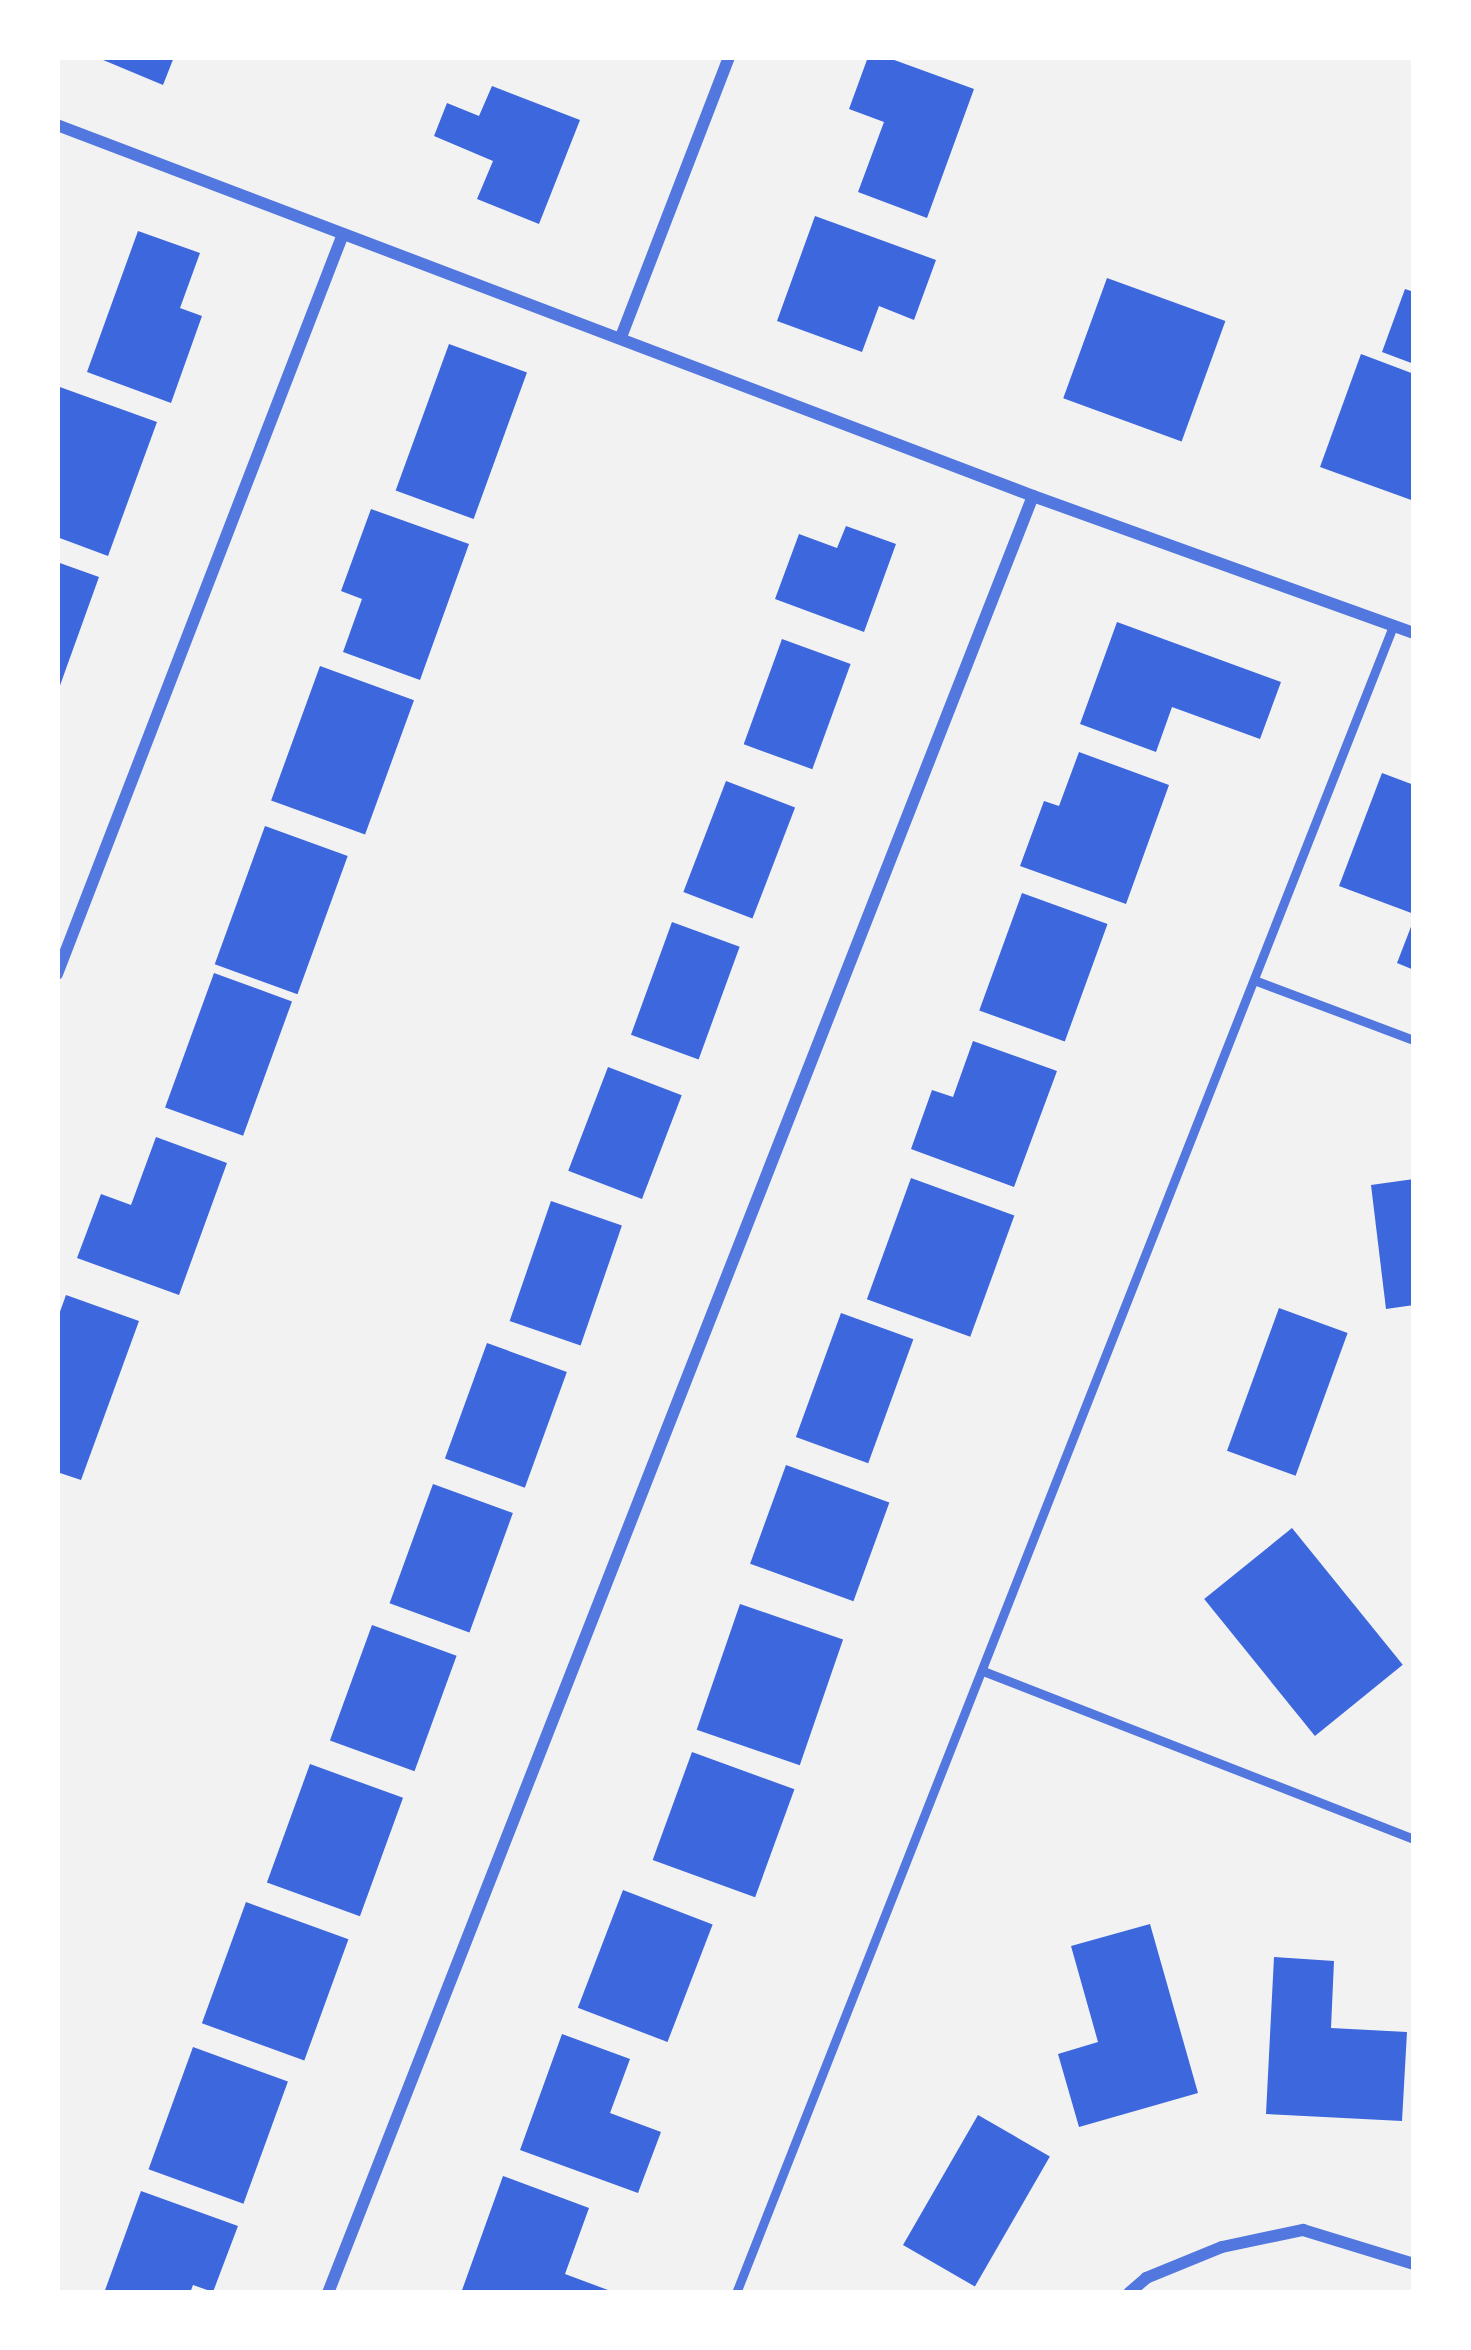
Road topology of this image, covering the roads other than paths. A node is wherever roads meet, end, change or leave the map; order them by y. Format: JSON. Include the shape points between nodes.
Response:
{"nodes":[{"id":1,"x":729,"y":57,"type":"edge"},
{"id":2,"x":57,"y":125,"type":"edge"},
{"id":3,"x":343,"y":235,"type":"junction"},
{"id":4,"x":621,"y":338,"type":"junction"},
{"id":5,"x":1033,"y":496,"type":"junction"},
{"id":6,"x":1393,"y":626,"type":"junction"},
{"id":7,"x":1414,"y":633,"type":"edge"},
{"id":8,"x":57,"y":974,"type":"edge"},
{"id":9,"x":1254,"y":980,"type":"junction"},
{"id":10,"x":1414,"y":1040,"type":"edge"},
{"id":11,"x":983,"y":1671,"type":"junction"},
{"id":12,"x":1414,"y":1839,"type":"edge"},
{"id":13,"x":1414,"y":2264,"type":"edge"},
{"id":14,"x":328,"y":2293,"type":"edge"},
{"id":15,"x":736,"y":2293,"type":"edge"},
{"id":16,"x":1129,"y":2293,"type":"edge"}],
"edges":[{"from":1,"to":4,"type":"street"},
{"from":2,"to":3,"type":"street"},
{"from":3,"to":4,"type":"street"},
{"from":3,"to":8,"type":"street"},
{"from":4,"to":5,"type":"street"},
{"from":5,"to":6,"type":"street"},
{"from":5,"to":14,"type":"street"},
{"from":6,"to":7,"type":"street"},
{"from":6,"to":9,"type":"lane"},
{"from":9,"to":10,"type":"lane"},
{"from":9,"to":11,"type":"lane"},
{"from":11,"to":12,"type":"lane"},
{"from":11,"to":15,"type":"lane"},
{"from":13,"to":16,"type":"street","via":[[1303,2230],[1222,2247]]}]}
